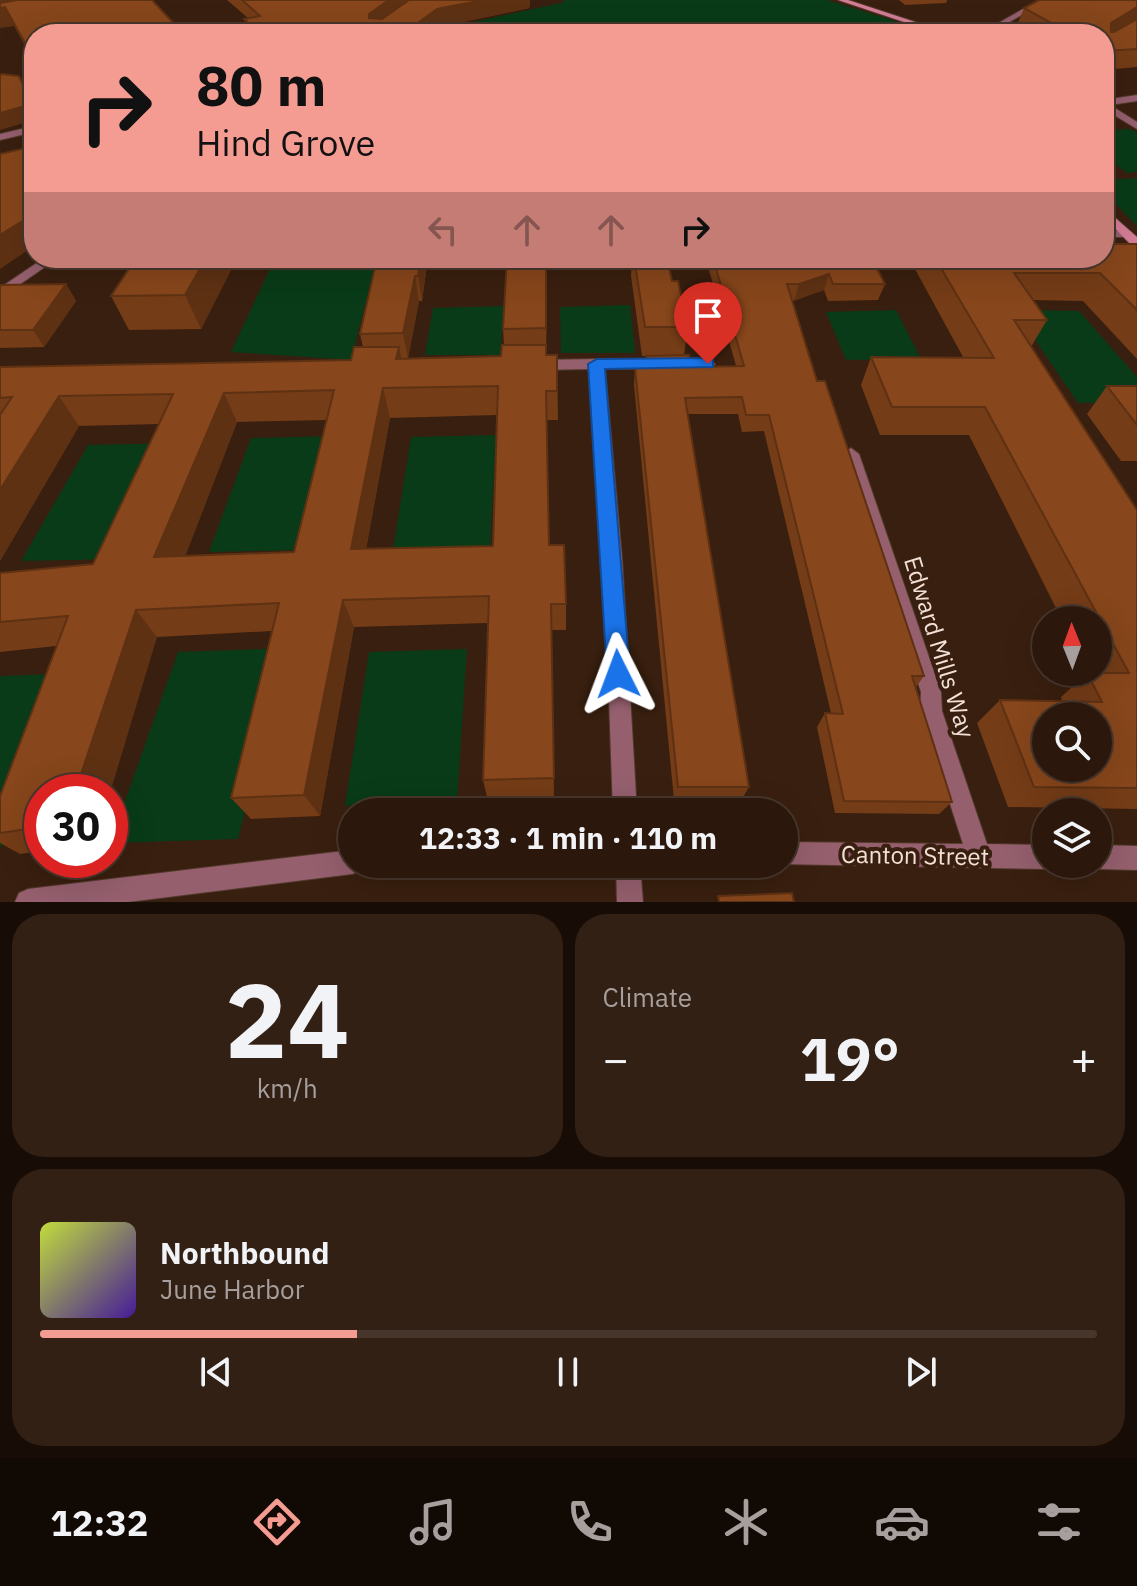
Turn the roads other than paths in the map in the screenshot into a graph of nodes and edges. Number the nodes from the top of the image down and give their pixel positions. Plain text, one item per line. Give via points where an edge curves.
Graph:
1 (841, 0) edge
2 (1044, 0) edge
3 (917, 24) edge
4 (1001, 24) edge
5 (1137, 98) edge
6 (1114, 101) edge
7 (1114, 110) edge
8 (1137, 126) edge
9 (24, 131) edge
10 (0, 137) edge
11 (1114, 221) edge
12 (1114, 234) edge
13 (1127, 234) junction
14 (1137, 244) edge
15 (38, 268) edge
16 (0, 294) edge
17 (597, 364) junction
18 (708, 364) edge
19 (520, 365) edge
20 (851, 454) edge
21 (624, 798) edge
22 (798, 854) edge
23 (979, 856) junction
24 (1032, 857) edge
25 (1112, 857) edge
26 (1137, 858) edge
27 (338, 864) edge
28 (629, 878) edge
29 (28, 902) edge
30 (630, 902) edge

1 - 3 street
2 - 4 street
5 - 6 street
7 - 8 street
9 - 10 street
11 - 13 street
12 - 13 street
13 - 14 street
15 - 16 street
17 - 18 street
17 - 19 street
17 - 21 street
20 - 23 street, Edward Mills Way via 931,692 931,711
22 - 23 street, Canton Street
23 - 24 street, Canton Street
25 - 26 street
27 - 29 street
28 - 30 street

